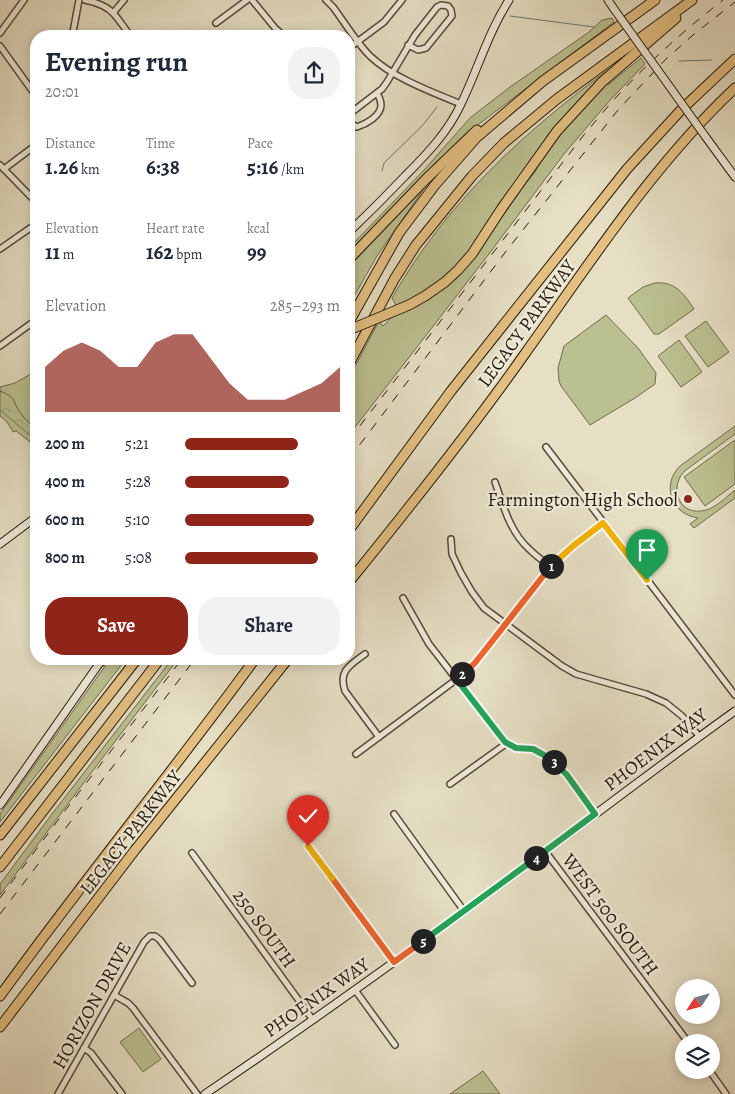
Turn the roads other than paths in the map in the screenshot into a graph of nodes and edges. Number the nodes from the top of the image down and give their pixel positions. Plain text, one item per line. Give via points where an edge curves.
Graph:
1 (24, 0) edge
2 (79, 0) edge
3 (85, 0) edge
4 (124, 0) edge
5 (247, 0) edge
6 (252, 0) edge
7 (326, 0) edge
8 (402, 0) edge
9 (510, 0) edge
10 (608, 0) edge
11 (655, 0) edge
12 (692, 0) edge
13 (696, 0) edge
14 (113, 13) junction
15 (216, 23) dead end
16 (72, 30) edge
17 (125, 30) edge
18 (277, 30) edge
19 (349, 30) edge
20 (0, 33) edge
21 (355, 38) edge
22 (358, 42) junction
23 (355, 44) edge
24 (408, 45) junction
25 (0, 46) edge
26 (735, 59) edge
27 (393, 73) junction
28 (543, 81) junction
29 (30, 88) edge
30 (735, 88) edge
31 (377, 93) junction
32 (461, 104) junction
33 (355, 110) edge
34 (355, 126) edge
35 (30, 149) edge
36 (2, 167) edge
37 (735, 177) edge
38 (30, 196) edge
39 (355, 227) edge
40 (30, 228) edge
41 (0, 249) edge
42 (355, 254) edge
43 (355, 311) edge
44 (30, 324) edge
45 (355, 328) edge
46 (0, 346) edge
47 (355, 353) edge
48 (546, 448) dead end
49 (495, 482) dead end
50 (30, 522) edge
51 (355, 522) edge
52 (603, 523) junction
53 (451, 539) dead end
54 (0, 544) edge
55 (551, 567) junction
56 (355, 575) edge
57 (403, 598) dead end
58 (506, 624) junction
59 (365, 654) dead end
60 (355, 662) edge
61 (98, 665) edge
62 (132, 665) edge
63 (155, 665) edge
64 (251, 665) edge
65 (283, 665) edge
66 (351, 665) edge
67 (457, 680) junction
68 (735, 695) edge
69 (735, 710) edge
70 (699, 736) junction
71 (378, 737) junction
72 (507, 743) junction
73 (356, 754) dead end
74 (450, 784) dead end
75 (0, 805) edge
76 (394, 814) dead end
77 (595, 814) junction
78 (0, 835) edge
79 (308, 846) dead end
80 (545, 851) junction
81 (192, 853) dead end
82 (0, 867) edge
83 (464, 911) junction
84 (41, 939) junction
85 (394, 962) junction
86 (192, 983) dead end
87 (0, 986) edge
88 (355, 990) junction
89 (114, 995) junction
90 (0, 996) edge
91 (313, 1020) junction
92 (0, 1027) edge
93 (682, 1034) edge
94 (395, 1045) dead end
95 (84, 1048) junction
96 (715, 1079) edge
97 (58, 1094) edge
98 (122, 1094) edge
99 (196, 1094) edge
100 (204, 1094) edge
101 (726, 1094) edge

1 - 20 street
2 - 16 street
3 - 14 street
4 - 14 street
5 - 15 street
6 - 18 street
7 - 19 street
8 - 22 street via 384,22
9 - 32 street via 497,20
10 - 37 street, bridge
11 - 28 highway
12 - 47 highway via 557,98 472,176 416,245
13 - 45 highway, bridge via 602,82 557,131 467,260 445,282 409,305
14 - 17 street
21 - 22 street
22 - 23 street
22 - 27 street via 370,56
24 - 24 street via 437,7 448,6 452,16 426,48 418,50
24 - 27 street
25 - 29 street
26 - 51 highway, LEGACY PARKWAY via 681,110 622,176 452,391
27 - 31 street
27 - 32 street
28 - 42 highway via 478,129
28 - 43 highway via 477,138 435,185 399,233
30 - 56 highway, LEGACY PARKWAY via 690,134 633,202 442,466
31 - 33 street
31 - 34 street via 380,110 363,125
32 - 39 street via 430,150
35 - 36 street
36 - 38 street
40 - 41 street
44 - 46 street
48 - 52 street
49 - 55 street via 517,535
50 - 54 street
52 - 55 street
52 - 68 street
53 - 58 street via 452,554 472,592 484,608
55 - 58 street
57 - 67 street via 429,644
58 - 67 street
58 - 70 street via 576,674 666,703
59 - 60 street
61 - 75 street
62 - 78 highway
63 - 82 highway
64 - 84 highway, LEGACY PARKWAY
65 - 92 highway, LEGACY PARKWAY
66 - 71 street via 346,669 342,683
67 - 71 street
67 - 72 street
69 - 70 street, PHOENIX WAY
70 - 77 street, PHOENIX WAY
71 - 73 street
72 - 74 street
72 - 77 street via 516,748 533,749 554,761
76 - 83 street
77 - 80 street, PHOENIX WAY
79 - 85 street
80 - 83 street, PHOENIX WAY
80 - 93 street, WEST 500 SOUTH
81 - 91 street, 250 SOUTH
83 - 85 street, PHOENIX WAY
84 - 87 highway
84 - 90 highway
85 - 88 street, PHOENIX WAY
86 - 89 street, HORIZON DRIVE via 160,940 150,936
88 - 91 street, PHOENIX WAY
88 - 94 street
89 - 95 street, HORIZON DRIVE
89 - 99 street via 133,1008
91 - 100 street, PHOENIX WAY
95 - 97 street, HORIZON DRIVE
95 - 98 street
96 - 101 street

